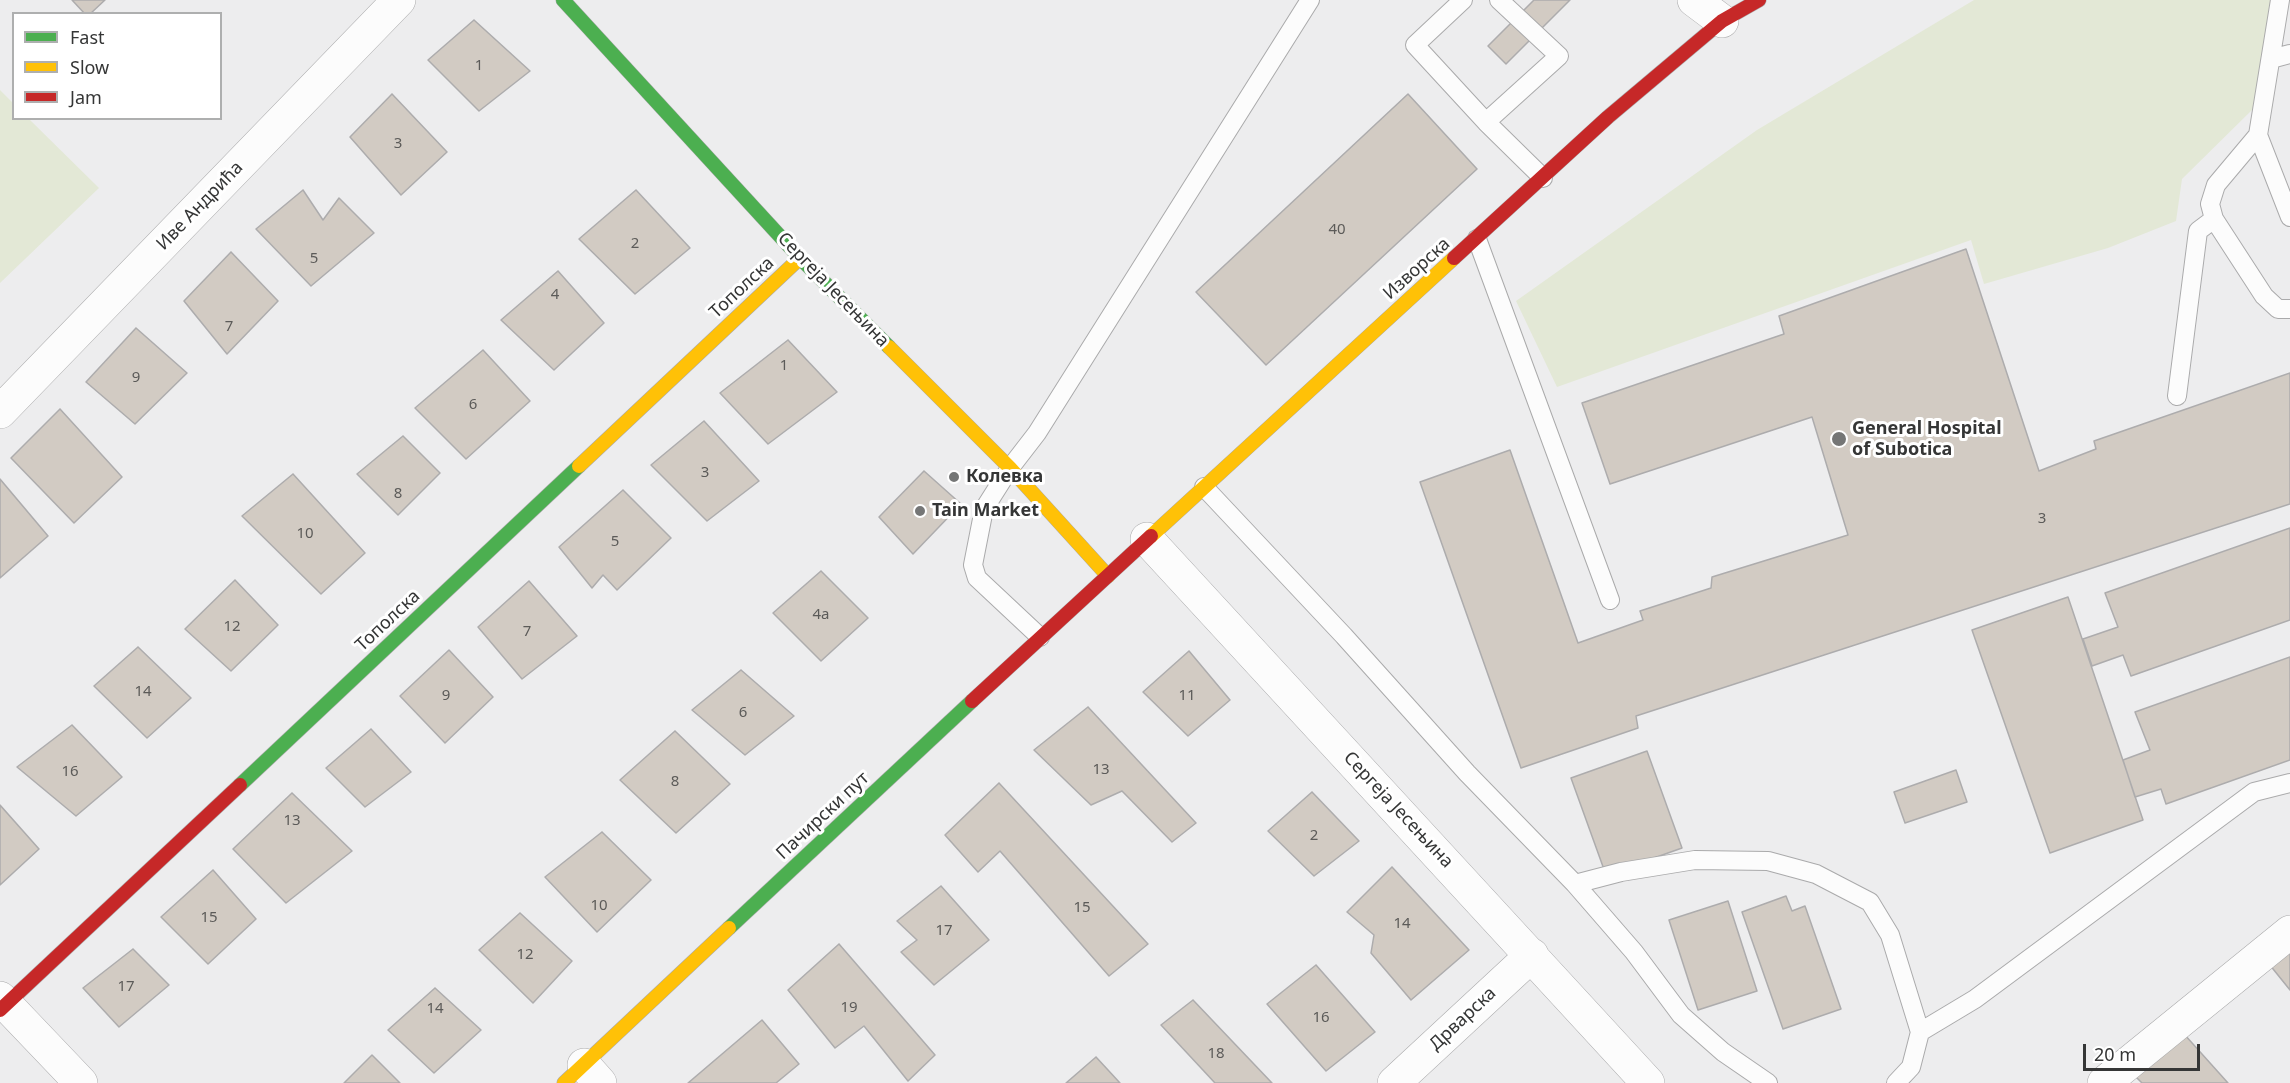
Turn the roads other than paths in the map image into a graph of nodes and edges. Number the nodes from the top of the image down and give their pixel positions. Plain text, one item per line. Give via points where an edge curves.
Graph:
1 (399, 0) edge
2 (563, 0) edge
3 (1310, 0) edge
4 (1463, 0) edge
5 (1499, 0) edge
6 (1694, 0) edge
7 (1759, 0) edge
8 (2280, 0) edge
9 (1722, 21) junction
10 (2290, 54) edge
11 (2271, 59) junction
12 (1486, 122) junction
13 (2258, 135) junction
14 (1543, 178) junction
15 (2290, 217) edge
16 (2214, 219) junction
17 (1477, 239) junction
18 (800, 258) junction
19 (2290, 309) edge
20 (2177, 396) dead end
21 (0, 412) edge
22 (1010, 468) junction
23 (1204, 487) junction
24 (1147, 539) junction
25 (1108, 576) junction
26 (1610, 600) dead end
27 (1040, 637) junction
28 (2290, 783) edge
29 (1575, 884) junction
30 (2290, 932) edge
31 (1532, 955) junction
32 (2, 1004) edge
33 (1920, 1032) junction
34 (582, 1077) edge
35 (81, 1083) edge
36 (1394, 1083) edge
37 (1648, 1083) edge
38 (1768, 1083) edge
39 (1896, 1083) edge
40 (2104, 1083) edge

1 - 21 street, Иве Андрића
2 - 18 street, Сергеја Јесењина
3 - 22 lane via 1037,433
4 - 12 lane via 1415,45
5 - 12 lane via 1559,56
6 - 9 street
7 - 9 street, Изворска
8 - 11 lane
9 - 14 street, Изворска
10 - 11 lane
11 - 13 lane
12 - 14 lane
13 - 15 lane
13 - 16 lane via 2216,185 2211,204
14 - 17 street, Изворска
16 - 19 lane via 2264,296 2278,309
16 - 20 lane via 2198,231
17 - 23 street, Изворска
17 - 26 lane
18 - 22 street, Сергеја Јесењина
18 - 32 street, Тополска
22 - 25 street, Сергеја Јесењина
22 - 27 lane via 984,509 974,565 977,578
23 - 24 street, Изворска
23 - 29 lane via 1467,773
24 - 25 street, Изворска
24 - 31 street, Сергеја Јесењина
25 - 27 street, Пачирски пут
27 - 34 street, Пачирски пут
28 - 33 lane via 2254,792 1975,999
29 - 33 lane via 1695,860 1768,861 1816,874 1870,903 1890,934
29 - 38 lane via 1634,952 1681,1015 1723,1052
30 - 40 street
31 - 36 street, Дрварска
31 - 37 street, Сергеја Јесењина
32 - 35 street
33 - 39 lane via 1911,1067

